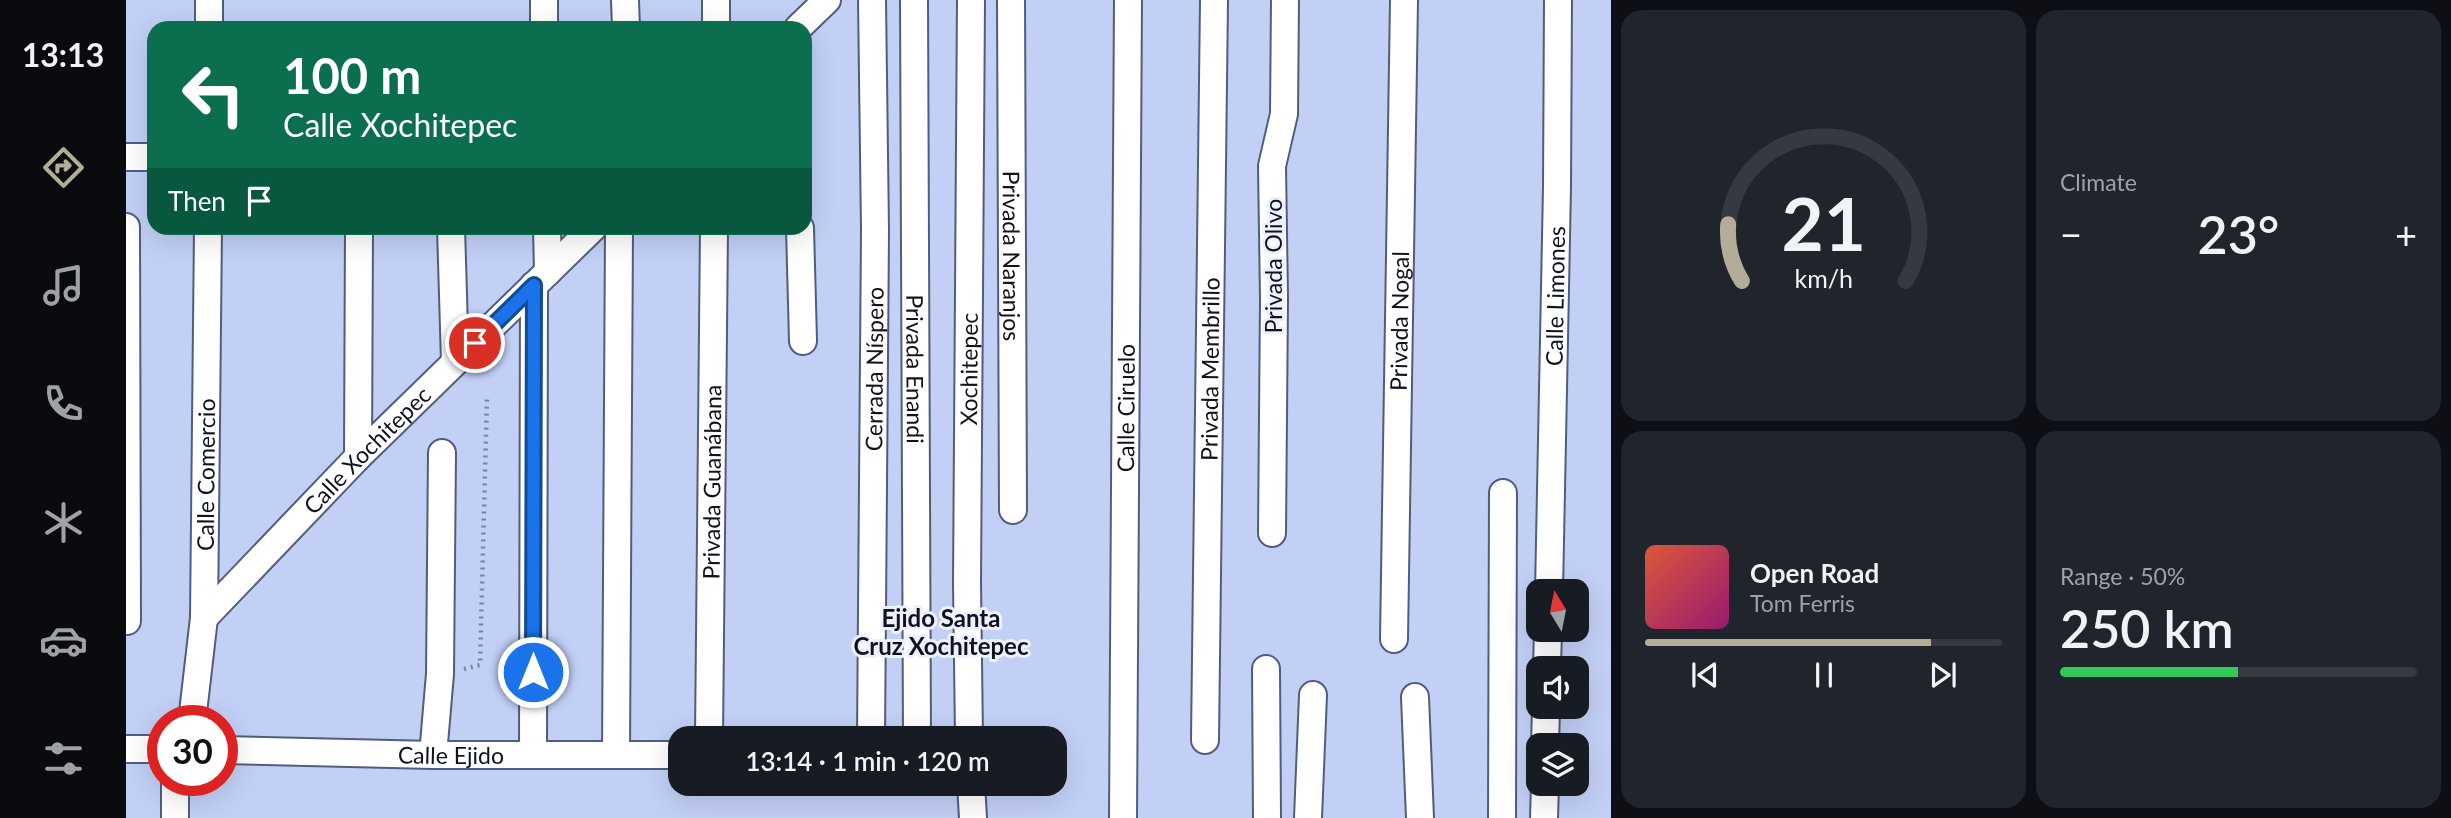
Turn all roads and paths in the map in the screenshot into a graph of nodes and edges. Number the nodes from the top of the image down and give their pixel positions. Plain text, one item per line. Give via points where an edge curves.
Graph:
1 (209, 0) edge
2 (544, 0) edge
3 (625, 0) edge
4 (716, 0) edge
5 (795, 0) edge
6 (827, 0) edge
7 (872, 0) edge
8 (914, 0) edge
9 (971, 0) edge
10 (1011, 0) edge
11 (1128, 0) edge
12 (1214, 0) edge
13 (1284, 0) edge
14 (1404, 0) edge
15 (1558, 0) edge
16 (209, 21) edge
17 (544, 21) edge
18 (626, 21) edge
19 (716, 21) edge
20 (796, 21) edge
21 (804, 21) edge
22 (126, 157) edge
23 (147, 157) edge
24 (126, 227) edge
25 (208, 235) edge
26 (359, 235) edge
27 (451, 235) edge
28 (546, 235) edge
29 (586, 235) edge
30 (619, 235) edge
31 (714, 235) edge
32 (800, 235) edge
33 (541, 278) junction
34 (803, 341) dead end
35 (455, 362) junction
36 (487, 396) dead end
37 (442, 453) dead end
38 (358, 457) junction
39 (1503, 493) dead end
40 (1013, 510) dead end
41 (1272, 533) dead end
42 (1549, 579) edge
43 (204, 618) junction
44 (127, 621) edge
45 (1394, 639) dead end
46 (1266, 669) dead end
47 (439, 674) junction
48 (1313, 695) dead end
49 (1415, 697) dead end
50 (194, 705) edge
51 (709, 726) edge
52 (871, 726) edge
53 (917, 726) edge
54 (969, 726) edge
55 (1205, 740) dead end
56 (126, 749) edge
57 (147, 749) edge
58 (238, 750) edge
59 (433, 755) junction
60 (533, 755) junction
61 (616, 755) junction
62 (668, 755) edge
63 (174, 796) edge
64 (972, 796) edge
65 (1545, 796) edge
66 (175, 818) edge
67 (973, 818) edge
68 (1123, 818) edge
69 (1267, 818) edge
70 (1308, 818) edge
71 (1419, 818) edge
72 (1502, 818) edge
73 (1544, 818) edge

1 - 16 street
2 - 17 street
3 - 18 street
4 - 19 street
5 - 20 street
6 - 21 street
7 - 52 street, Cerrada Níspero
8 - 53 street, Privada Enandi
9 - 54 street, Xochitepec
10 - 40 street, Privada Naranjos
11 - 68 street, Calle Ciruelo
12 - 55 street, Privada Membrillo
13 - 41 street, Privada Olivo via 1284,114 1272,166
14 - 45 street, Privada Nogal
15 - 42 street, Calle Limones
22 - 23 street
24 - 44 street
25 - 43 street, Calle Comercio
26 - 38 street
27 - 35 street
28 - 33 street
29 - 33 street, Calle Xochitepec
30 - 61 street
31 - 51 street, Privada Guanábana
32 - 34 street
33 - 35 street, Calle Xochitepec
33 - 60 street
35 - 38 street, Calle Xochitepec
36 - 47 path via 480,665
37 - 47 street
38 - 43 street, Calle Xochitepec
39 - 72 street
43 - 50 street, Calle Comercio
46 - 69 street
47 - 59 street
48 - 70 street
49 - 71 street
56 - 57 street
58 - 59 street, Calle Ejido
59 - 60 street, Calle Ejido
60 - 61 street, Calle Ejido
61 - 62 street, Calle Ejido
63 - 66 street
64 - 67 street
65 - 73 street

